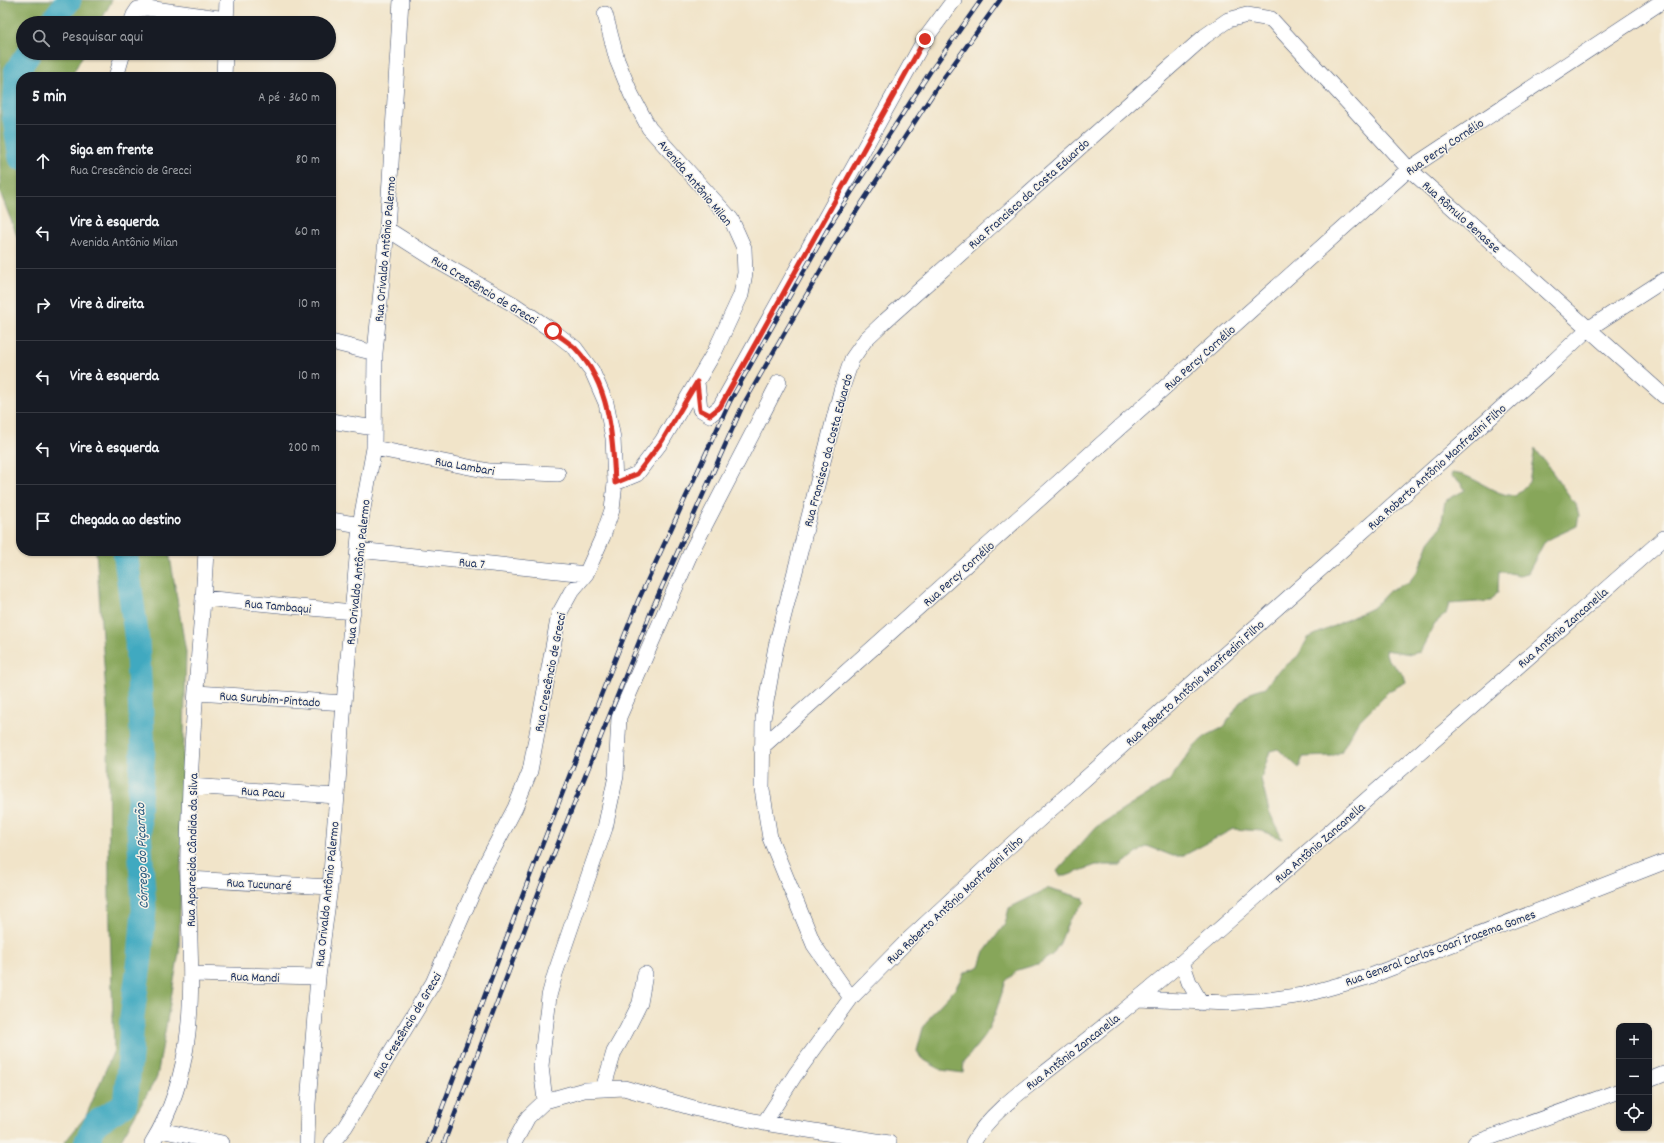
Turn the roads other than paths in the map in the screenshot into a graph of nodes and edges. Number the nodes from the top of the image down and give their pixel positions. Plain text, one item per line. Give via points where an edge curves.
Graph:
1 (227, 0) edge
2 (400, 0) edge
3 (954, 0) edge
4 (1664, 0) edge
5 (605, 14) dead end
6 (134, 16) edge
7 (196, 16) edge
8 (226, 16) edge
9 (1228, 20) joint
10 (121, 60) edge
11 (225, 60) edge
12 (117, 72) edge
13 (224, 72) edge
14 (1409, 169) junction
15 (387, 228) junction
16 (1664, 280) edge
17 (1588, 329) junction
18 (336, 343) edge
19 (375, 353) junction
20 (697, 382) junction
21 (780, 382) dead end
22 (1664, 396) edge
23 (336, 422) edge
24 (374, 428) junction
25 (374, 448) junction
26 (558, 474) dead end
27 (615, 483) junction
28 (336, 521) edge
29 (360, 525) junction
30 (1664, 538) edge
31 (358, 550) junction
32 (206, 556) edge
33 (586, 574) junction
34 (203, 598) junction
35 (353, 612) junction
36 (197, 693) junction
37 (344, 703) junction
38 (761, 748) junction
39 (190, 786) junction
40 (336, 796) junction
41 (1664, 862) edge
42 (188, 879) junction
43 (330, 886) junction
44 (1182, 962) junction
45 (192, 974) junction
46 (645, 974) dead end
47 (318, 977) junction
48 (851, 998) junction
49 (1138, 999) junction
50 (1201, 1003) junction
51 (1664, 1074) edge
52 (1652, 1079) edge
53 (603, 1089) junction
54 (1616, 1092) edge
55 (545, 1101) junction
56 (764, 1123) junction
57 (160, 1130) junction
58 (152, 1143) edge
59 (222, 1143) edge
60 (307, 1143) edge
61 (332, 1143) edge
62 (514, 1143) edge
63 (889, 1143) edge
64 (973, 1143) edge
65 (1475, 1143) edge

1 - 8 street
2 - 15 street, Rua Orivaldo Antônio Palermo
3 - 20 street via 925,39 720,407 710,415 700,410
4 - 14 street, Rua Percy Cornélio
5 - 20 street, Avenida Antônio Milan via 617,60 631,94 650,128 731,219 744,248 745,274 741,296
6 - 7 street via 138,10 147,8
9 - 14 street, Rua Rômulo Benasse via 1247,16 1271,19
9 - 38 street, Rua Francisco da Costa Eduardo via 1204,36 885,321 866,339 852,360 841,391 776,646 763,719
10 - 12 street
11 - 13 street
14 - 17 street, Rua Rômulo Benasse
14 - 38 street, Rua Percy Cornélio
15 - 19 street, Rua Orivaldo Antônio Palermo
15 - 27 street, Rua Crescêncio de Grecci via 439,262 513,304 575,348 592,371 606,403 613,438
16 - 17 street, Rua Roberto Antônio Manfredini Filho
17 - 22 street, Rua Rômulo Benasse
17 - 48 street, Rua Roberto Antônio Manfredini Filho via 1000,855 909,939
18 - 19 street
19 - 24 street, Rua Orivaldo Antônio Palermo
20 - 27 street, Avenida Antônio Milan via 662,441 637,474
21 - 55 street via 691,552 619,717 616,776 606,828 549,996 541,1066
23 - 24 street
24 - 25 street, Rua Orivaldo Antônio Palermo
25 - 26 street, Rua Lambari via 489,471
25 - 29 street, Rua Orivaldo Antônio Palermo
27 - 33 street, Rua Crescêncio de Grecci via 612,510
28 - 29 street
29 - 31 street, Rua Orivaldo Antônio Palermo
30 - 44 street, Rua Antônio Zancanella
31 - 33 street, Rua 7
31 - 35 street, Rua Orivaldo Antônio Palermo
32 - 34 street, Rua Aparecida Cândida da Silva
33 - 61 street, Rua Crescêncio de Grecci via 571,592 559,614 530,771 515,808 484,867 433,983 345,1127
34 - 35 street, Rua Tambaqui
34 - 36 street, Rua Aparecida Cândida da Silva
35 - 37 street, Rua Orivaldo Antônio Palermo
36 - 37 street, Rua Surubim-Pintado
36 - 39 street, Rua Aparecida Cândida da Silva
37 - 40 street, Rua Orivaldo Antônio Palermo
38 - 48 street, Rua Francisco da Costa Eduardo via 762,789 770,838 814,945
39 - 40 street, Rua Pacu
39 - 42 street, Rua Aparecida Cândida da Silva
40 - 43 street, Rua Orivaldo Antônio Palermo
41 - 50 street, Rua General Carlos Coari Iracema Gomes via 1368,977 1303,995 1228,1004
42 - 43 street, Rua Tucunaré
42 - 45 street, Rua Aparecida Cândida da Silva
43 - 47 street, Rua Orivaldo Antônio Palermo
44 - 49 street, Rua Antônio Zancanella
44 - 50 street via 1189,982
45 - 47 street, Rua Mandi
45 - 57 street, Rua Aparecida Cândida da Silva via 186,1051 178,1082
46 - 53 street via 640,1003 614,1052
47 - 60 street, Rua Orivaldo Antônio Palermo
48 - 56 street, Rua Roberto Antônio Manfredini Filho
49 - 50 street, Rua General Carlos Coari Iracema Gomes
49 - 64 street, Rua Antônio Zancanella via 1007,1103 978,1134
51 - 52 street
53 - 55 street via 584,1090
53 - 56 street via 624,1088 697,1109
54 - 65 street
55 - 62 street via 528,1117
56 - 63 street
57 - 58 street, Rua Aparecida Cândida da Silva
57 - 59 street

